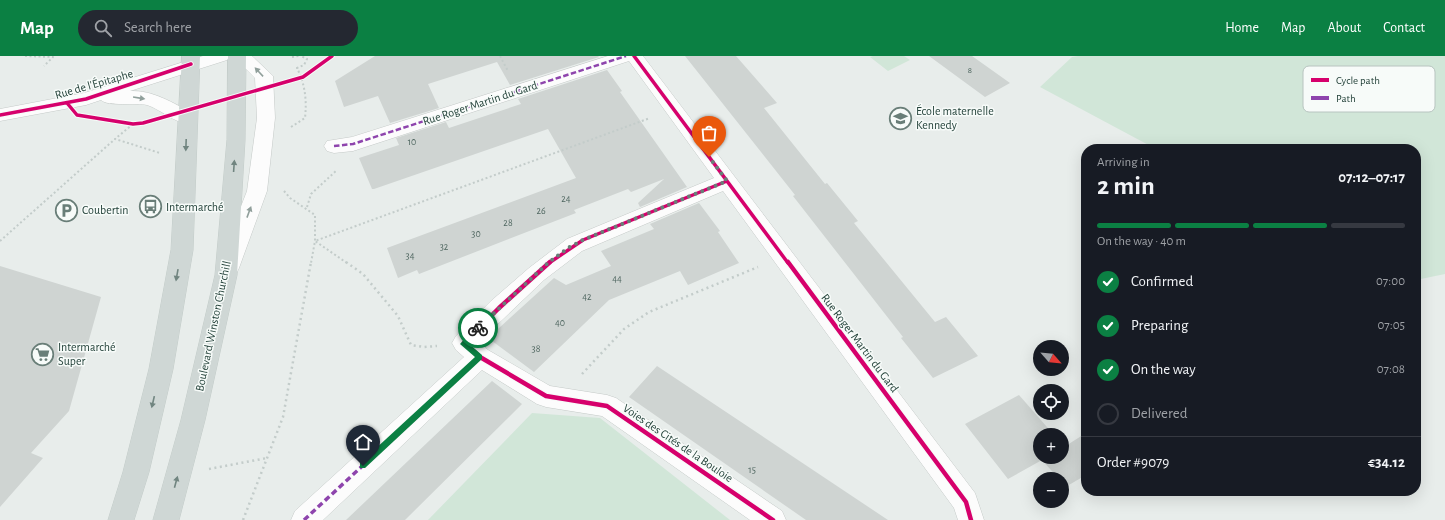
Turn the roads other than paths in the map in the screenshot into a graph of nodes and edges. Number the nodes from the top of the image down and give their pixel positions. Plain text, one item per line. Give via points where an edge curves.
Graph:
1 (221, 56) edge
2 (237, 56) edge
3 (242, 56) edge
4 (626, 56) edge
5 (634, 56) edge
6 (191, 60) edge
7 (86, 98) junction
8 (0, 115) edge
9 (187, 118) junction
10 (334, 146) dead end
11 (727, 181) junction
12 (226, 275) junction
13 (472, 350) junction
14 (121, 520) edge
15 (166, 520) edge
16 (304, 520) edge
17 (773, 520) edge
18 (971, 520) edge

1 - 6 street, Rue de l'Épitaphe
12 -> 2 main road, Boulevard Winston Churchill via 236,140
12 -> 3 street via 257,191 266,118 264,76
4 - 10 street, Rue Roger Martin du Gard via 353,144
5 - 11 street, Rue Roger Martin du Gard
6 - 7 street, Rue de l'Épitaphe
6 - 9 main road
7 - 8 street, Rue de l'Épitaphe
7 -> 9 street, Rue de l'Épitaphe via 137,97 155,101
9 -> 14 main road via 182,250 160,369 136,472
11 - 13 street via 568,248 487,318
11 - 18 street, Rue Roger Martin du Gard via 966,502
15 -> 12 main road, Boulevard Winston Churchill
13 - 16 street
13 - 17 street, Voies des Cités de la Bouloie via 546,396 607,406

